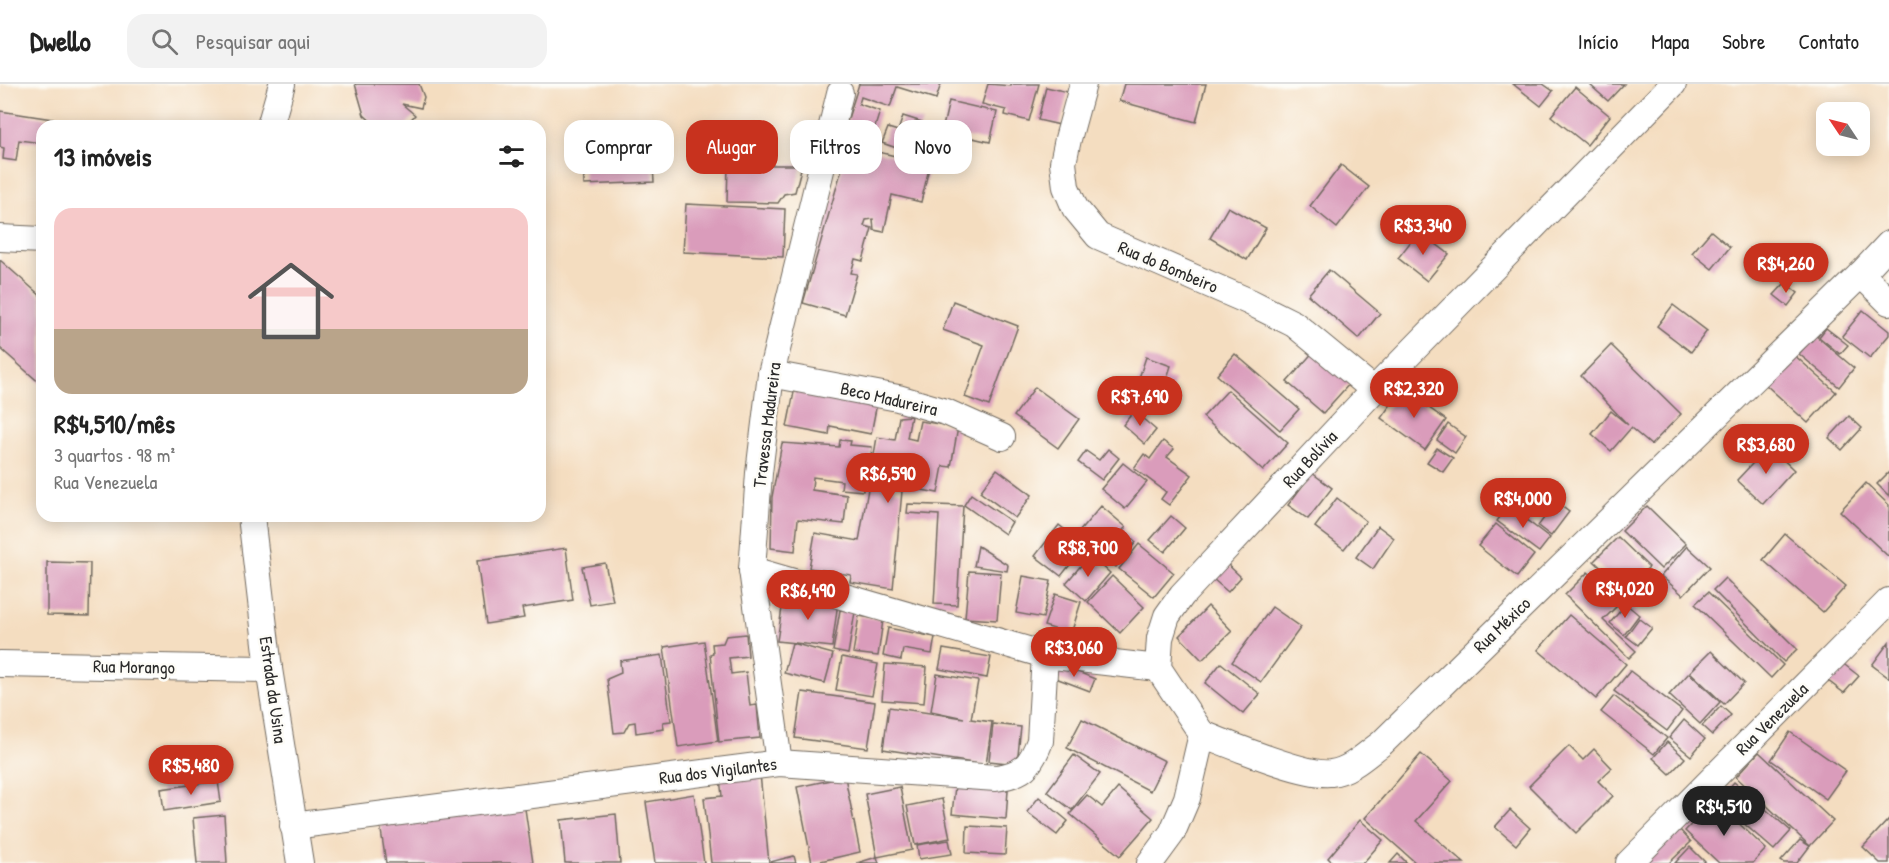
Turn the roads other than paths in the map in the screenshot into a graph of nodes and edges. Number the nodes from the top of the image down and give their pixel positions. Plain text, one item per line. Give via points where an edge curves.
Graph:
1 (282, 84) edge
2 (1083, 84) edge
3 (1673, 84) edge
4 (840, 93) dead end
5 (272, 120) edge
6 (0, 238) edge
7 (36, 240) edge
8 (1889, 244) edge
9 (1861, 274) junction
10 (1889, 302) edge
11 (771, 374) junction
12 (1374, 390) junction
13 (1002, 437) dead end
14 (252, 522) edge
15 (752, 570) junction
16 (1889, 601) edge
17 (1045, 655) junction
18 (0, 664) edge
19 (1158, 668) junction
20 (269, 669) junction
21 (1202, 734) junction
22 (779, 763) junction
23 (293, 826) junction
24 (300, 863) edge
25 (1150, 863) edge
26 (1629, 863) edge

1 - 5 street
2 - 12 street, Rua do Bombeiro via 1068,138 1066,187 1075,208 1098,236 1294,324
3 - 12 street, Rua Bolívia
4 - 11 street, Travessa Madureira
6 - 7 street
8 - 9 street, Rua México
9 - 10 street
9 - 21 street, Rua México via 1382,742 1352,765 1330,773 1302,769
11 - 13 street, Beco Madureira via 898,398 946,412
11 - 15 street, Travessa Madureira
12 - 19 street, Rua Bolívia via 1182,595 1167,616 1160,638
14 - 20 street, Estrada da Usina
15 - 17 street
15 - 22 street, Travessa Madureira
16 - 26 street, Rua Venezuela
17 - 19 street
17 - 22 street, Rua dos Vigilantes via 1040,741 1027,768 1013,776
18 - 20 street, Rua Morango
19 - 21 street
20 - 23 street, Estrada da Usina
21 - 25 street via 1187,798 1172,833
22 - 23 street, Rua dos Vigilantes
23 - 24 street, Estrada da Usina

